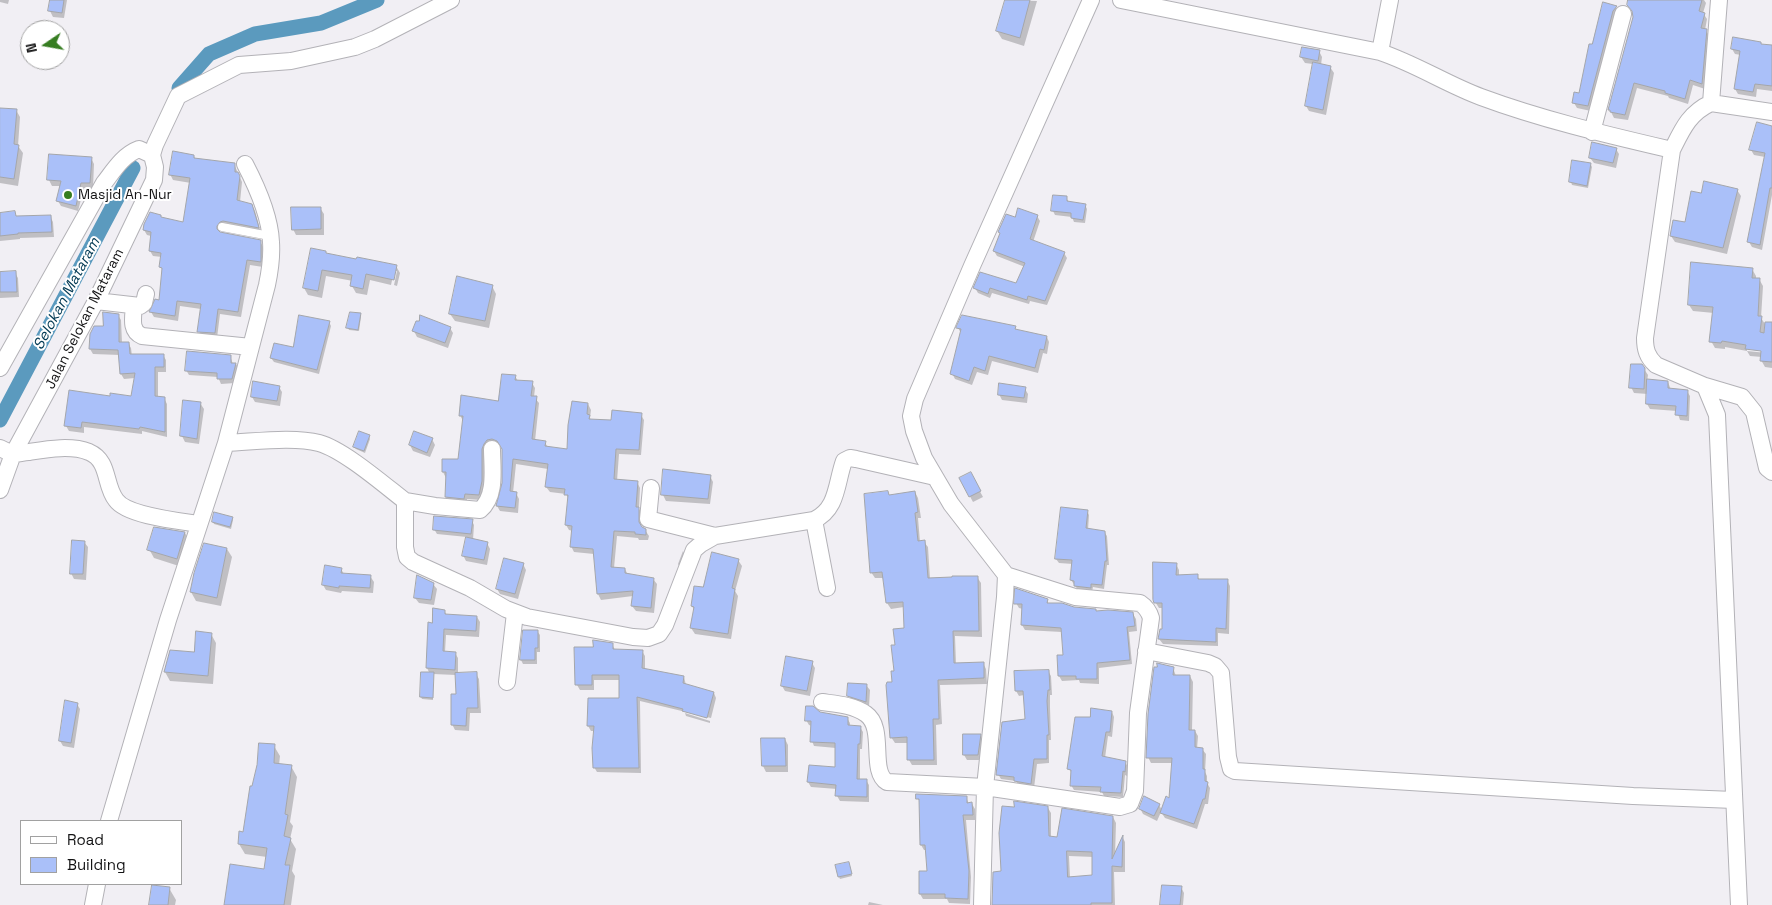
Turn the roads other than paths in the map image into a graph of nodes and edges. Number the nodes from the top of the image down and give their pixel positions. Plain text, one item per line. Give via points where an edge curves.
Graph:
1 (451, 0) edge
2 (1091, 0) edge
3 (1121, 0) edge
4 (1390, 0) edge
5 (1719, 0) edge
6 (1623, 14) dead end
7 (1380, 52) junction
8 (1711, 103) junction
9 (1772, 112) edge
10 (1592, 132) junction
11 (153, 150) junction
12 (1672, 150) junction
13 (244, 164) dead end
14 (222, 227) dead end
15 (270, 236) junction
16 (146, 294) dead end
17 (96, 301) junction
18 (134, 306) junction
19 (251, 347) junction
20 (0, 368) edge
21 (1705, 386) junction
22 (226, 443) junction
23 (492, 449) dead end
24 (5, 450) edge
25 (1772, 472) edge
26 (935, 477) junction
27 (651, 488) dead end
28 (0, 490) edge
29 (405, 501) junction
30 (814, 520) junction
31 (199, 524) junction
32 (715, 536) junction
33 (1006, 575) junction
34 (827, 588) dead end
35 (515, 613) junction
36 (1146, 651) junction
37 (507, 682) dead end
38 (822, 702) dead end
39 (985, 787) junction
40 (1734, 800) junction
41 (109, 820) edge
42 (96, 885) edge
43 (93, 905) edge
44 (982, 905) edge
45 (1739, 905) edge

1 - 11 street via 356,47 291,61 238,66 178,96
2 - 26 street via 915,399 914,430
3 - 7 street
4 - 7 street
5 - 8 street
6 - 10 street
7 - 10 street via 1413,64 1482,98
8 - 9 street
8 - 12 street via 1689,118
10 - 12 street
11 - 17 street, Jalan Selokan Mataram via 154,180
11 - 20 street via 131,152 104,183
12 - 21 street via 1645,348 1656,365
13 - 15 street via 255,183
14 - 15 lane
15 - 19 street via 271,261 267,285
16 - 18 street via 144,303
17 - 18 street
17 - 24 street, Jalan Selokan Mataram
18 - 19 street via 136,334
19 - 22 street
21 - 25 street via 1742,397 1754,412 1767,468
21 - 40 street via 1717,415
22 - 29 street via 301,440 320,443 350,460
22 - 31 street
23 - 29 street via 492,480 488,500 480,510
24 - 28 street, Jalan Selokan Mataram
24 - 31 street via 62,448 88,452 104,464 110,488 123,506 135,512
26 - 30 street via 850,458 844,461 828,510
26 - 33 street via 951,504
27 - 32 street via 648,519
29 - 35 street via 407,557
30 - 32 street
30 - 34 street
31 - 41 street
32 - 35 street via 694,550 659,634 648,638 633,637
33 - 36 street via 1075,597 1140,603 1151,618
33 - 39 street
35 - 37 street
36 - 39 street via 1138,713 1134,791 1130,804 1120,807
36 - 40 street via 1208,663 1221,673 1228,757 1231,769 1235,771
38 - 39 street via 853,708 868,715 875,729 880,772 887,782
39 - 44 street
40 - 45 street
42 - 43 street

